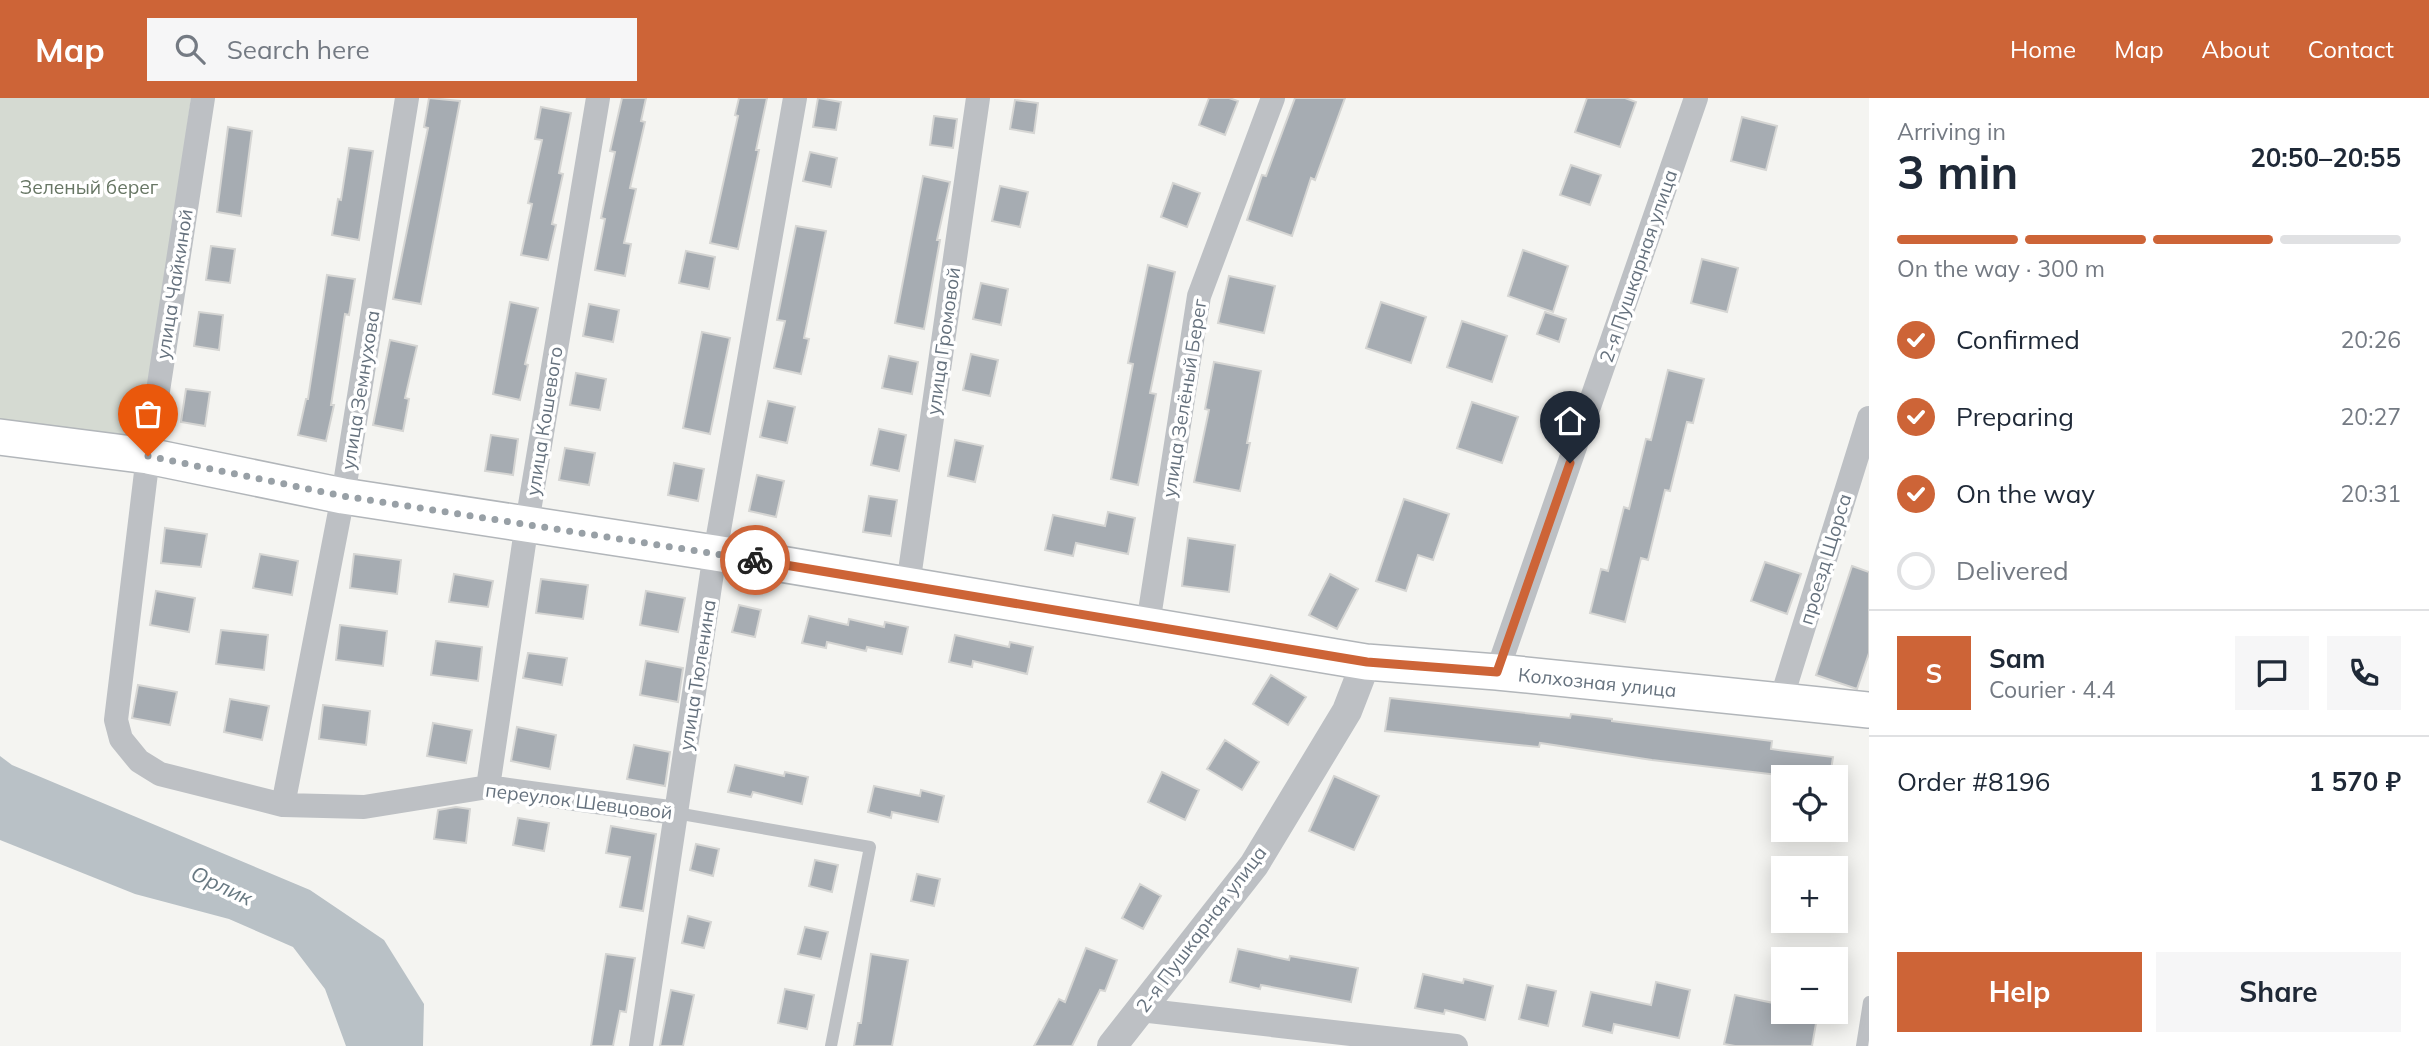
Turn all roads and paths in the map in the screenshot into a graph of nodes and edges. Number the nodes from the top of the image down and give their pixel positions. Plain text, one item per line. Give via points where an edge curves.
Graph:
1 (202, 98) edge
2 (407, 98) edge
3 (598, 98) edge
4 (795, 98) edge
5 (978, 98) edge
6 (1273, 98) edge
7 (1696, 98) edge
8 (1869, 418) edge
9 (0, 437) edge
10 (148, 456) junction
11 (343, 496) junction
12 (527, 523) junction
13 (715, 553) junction
14 (908, 585) junction
15 (1148, 624) junction
16 (1367, 662) junction
17 (1497, 672) junction
18 (1781, 700) junction
19 (1869, 710) edge
20 (116, 720) joint
21 (488, 787) junction
22 (283, 804) junction
23 (676, 813) junction
24 (1869, 1002) edge
25 (1140, 1010) junction
26 (641, 1046) edge
27 (831, 1046) edge
28 (1112, 1046) edge
29 (1456, 1046) edge
30 (1862, 1046) edge

1 - 10 street, улица Чайкиной
2 - 11 street, улица Земнухова
3 - 12 street, улица Кошевого
4 - 13 street, улица Тюленина
5 - 14 street, улица Громовой
6 - 15 street, улица Зелёный Берег via 1199,296
7 - 17 street, 2-я Пушкарная улица
8 - 18 street, проезд Щорса
9 - 10 main road, Колхозная улица
10 - 11 main road, Колхозная улица
10 - 20 street, улица Чайкиной
11 - 12 main road, Колхозная улица
11 - 22 street, улица Земнухова
12 - 13 main road, Колхозная улица
12 - 21 street, улица Кошевого
13 - 14 main road, Колхозная улица
13 - 23 street, улица Тюленина
14 - 15 main road, Колхозная улица
15 - 16 main road, Колхозная улица
16 - 17 main road, Колхозная улица
16 - 25 street, 2-я Пушкарная улица via 1347,711 1254,865
17 - 18 main road, Колхозная улица
18 - 19 main road, Колхозная улица
20 - 22 street, переулок Шевцовой via 121,739 139,761 160,774
21 - 22 street, переулок Шевцовой via 364,807
21 - 23 street, переулок Шевцовой
23 - 26 street, улица Тюленина
23 - 27 lane, переулок Шевцовой via 870,847
24 - 30 lane
25 - 28 street, 2-я Пушкарная улица
25 - 29 street

